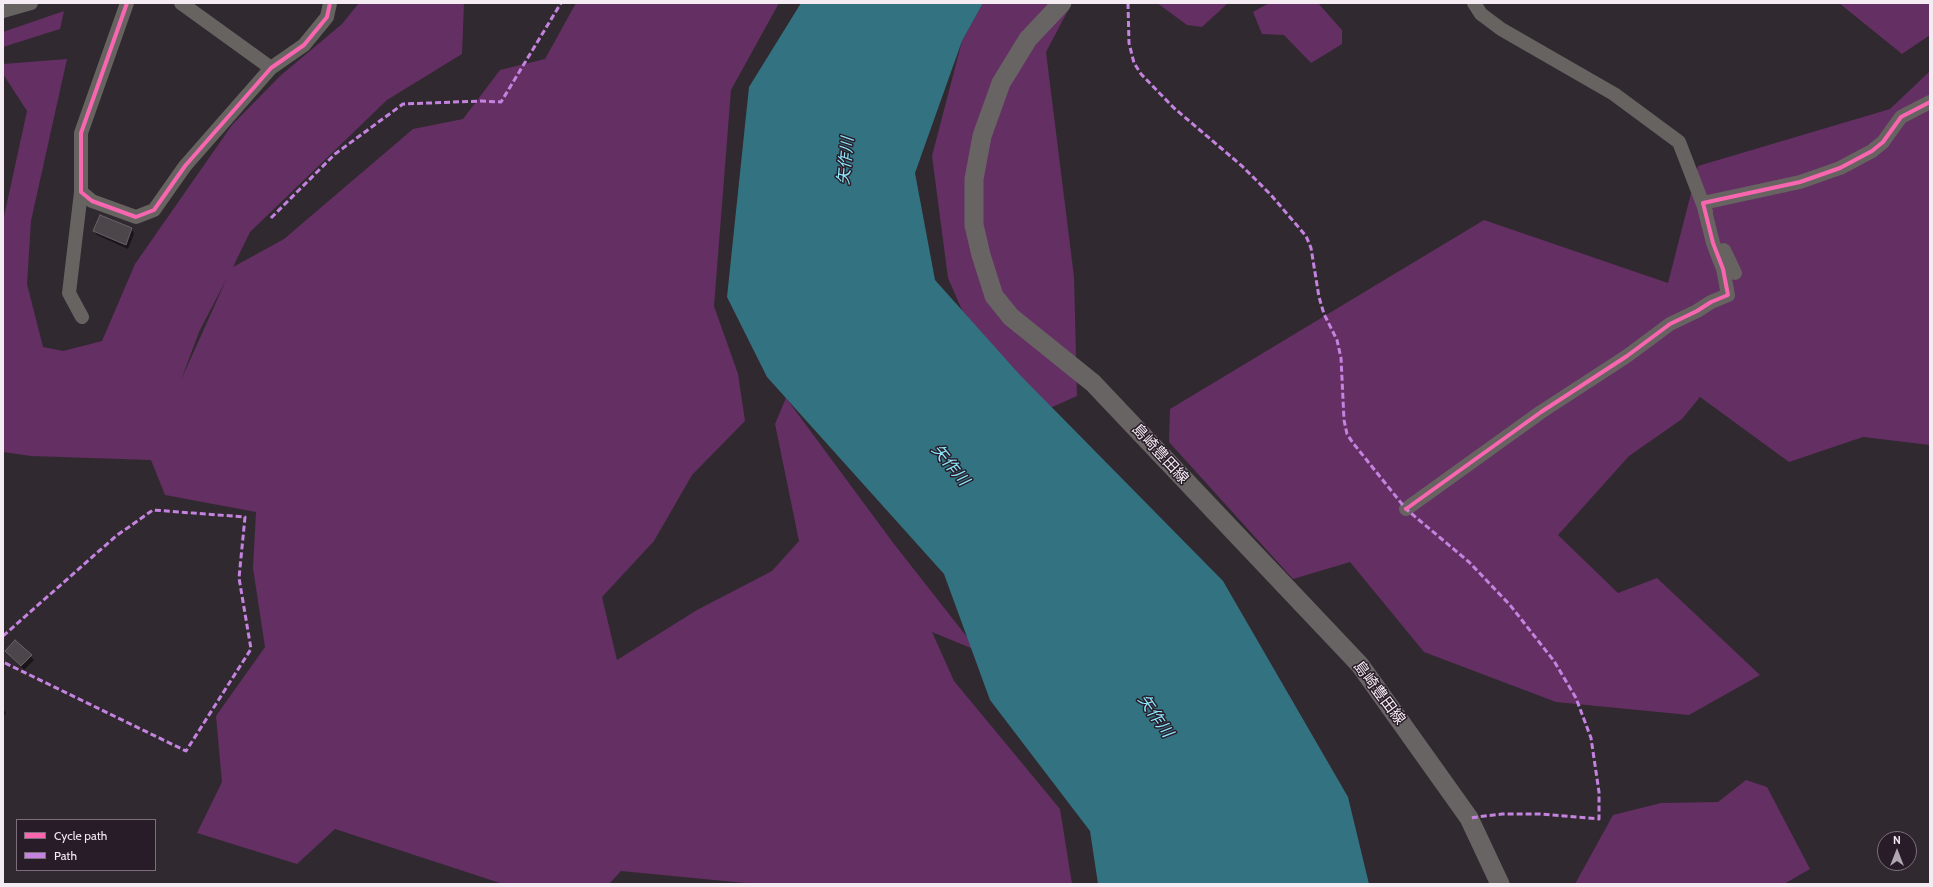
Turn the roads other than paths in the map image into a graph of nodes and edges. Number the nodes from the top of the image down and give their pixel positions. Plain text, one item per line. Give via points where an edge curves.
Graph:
1 (31, 3) edge
2 (127, 3) edge
3 (181, 3) edge
4 (330, 3) edge
5 (1062, 3) edge
6 (1474, 3) edge
7 (3, 11) edge
8 (271, 68) junction
9 (1930, 102) edge
10 (81, 192) junction
11 (1735, 273) dead end
12 (82, 316) dead end
13 (1406, 509) dead end
14 (1500, 884) edge

1 - 7 street
2 - 10 street via 81,133
3 - 8 street
4 - 8 street via 327,17 304,45
5 - 14 main road, 島崎豊田線 via 1020,51 1001,83 982,136 974,179 974,225 994,296 1011,317 1093,384 1360,665 1469,818
6 - 11 street via 1481,14 1501,29 1614,94 1679,142 1713,230
8 - 10 street via 185,166 154,210 136,217 92,201
9 - 13 street via 1901,117 1883,142 1840,168 1800,182 1703,203 1728,295 1670,324
10 - 12 street via 69,293

